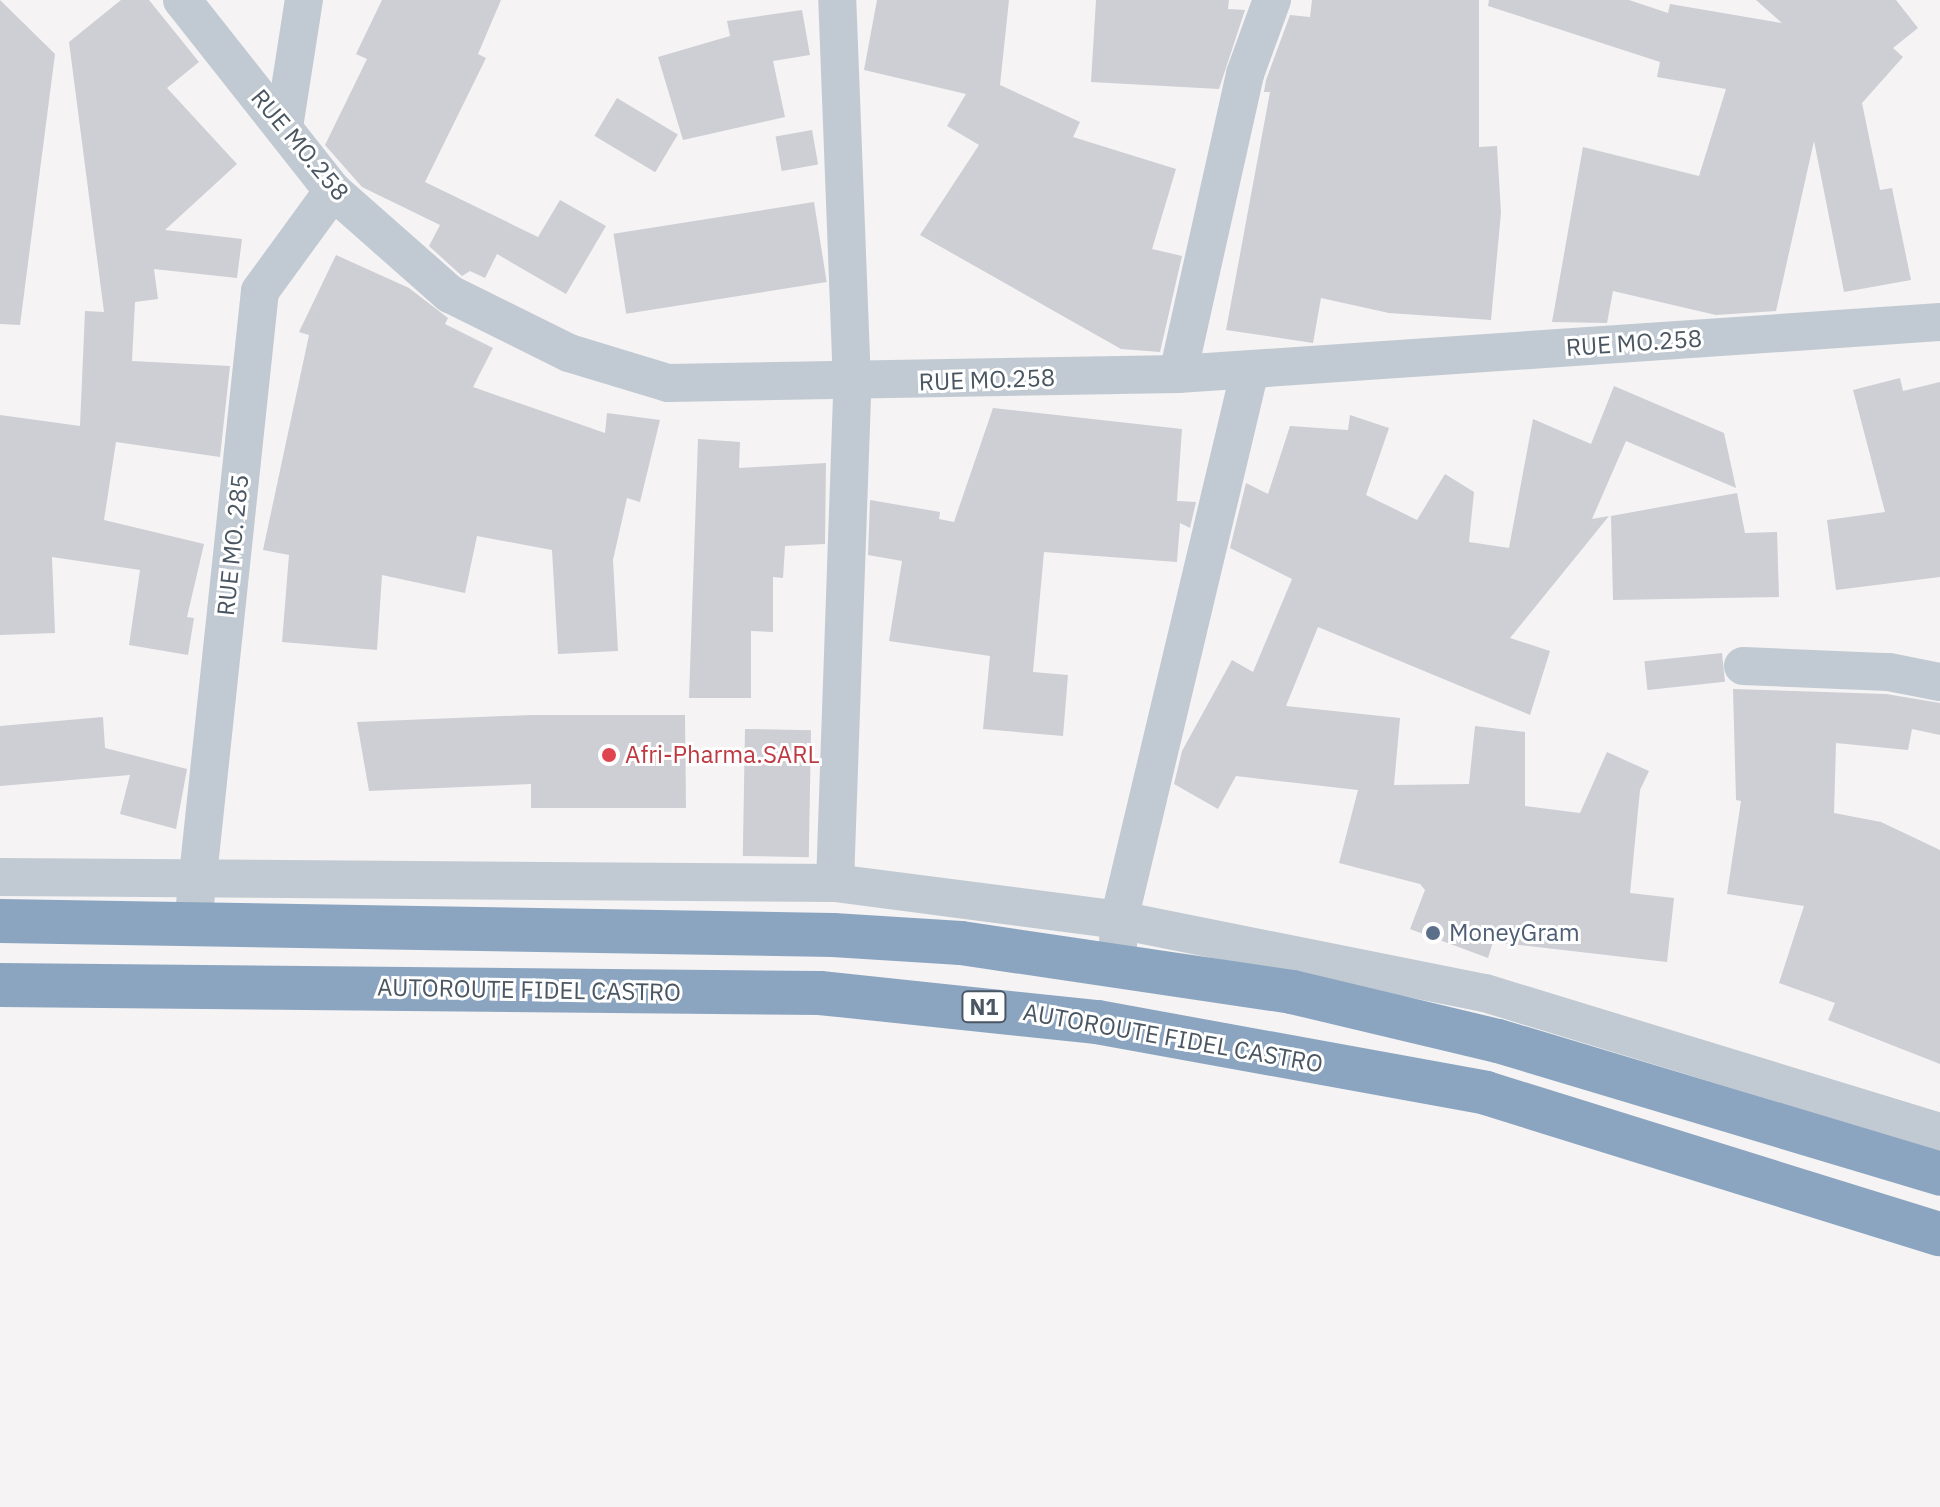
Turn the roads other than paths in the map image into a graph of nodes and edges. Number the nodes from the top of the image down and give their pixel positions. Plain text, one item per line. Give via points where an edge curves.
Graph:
1 (182, 0) edge
2 (304, 0) edge
3 (837, 0) edge
4 (1272, 0) edge
5 (284, 127) junction
6 (333, 191) junction
7 (1940, 322) edge
8 (1250, 370) junction
9 (1178, 374) junction
10 (852, 384) junction
11 (1743, 666) dead end
12 (1940, 682) edge
13 (0, 877) edge
14 (198, 878) junction
15 (835, 883) junction
16 (1119, 920) junction
17 (0, 921) edge
18 (193, 923) junction
19 (1118, 964) junction
20 (0, 985) edge
21 (1940, 1132) edge
22 (1940, 1174) edge
23 (1940, 1234) edge

1 - 5 street, RUE MO.258
2 - 5 street
3 - 10 street
4 - 9 street via 1245,74
5 - 6 street, RUE MO.258
6 - 10 street, RUE MO.258 via 450,294 569,353 668,383
6 - 14 street, RUE MO. 285 via 260,291
7 - 8 street, RUE MO.258
8 - 9 street, RUE MO.258
8 - 16 street
9 - 10 street, RUE MO.258
10 - 15 street
11 - 12 street via 1889,672
13 - 14 street
14 - 15 street
14 - 18 street, RUE MO. 285
15 - 16 street
16 - 19 street
16 - 21 street via 1485,993
17 - 18 highway
18 - 19 highway via 833,935
19 - 22 highway via 1292,992 1498,1041
20 - 23 highway, AUTOROUTE FIDEL CASTRO / N1 via 820,993 1083,1020 1486,1093

